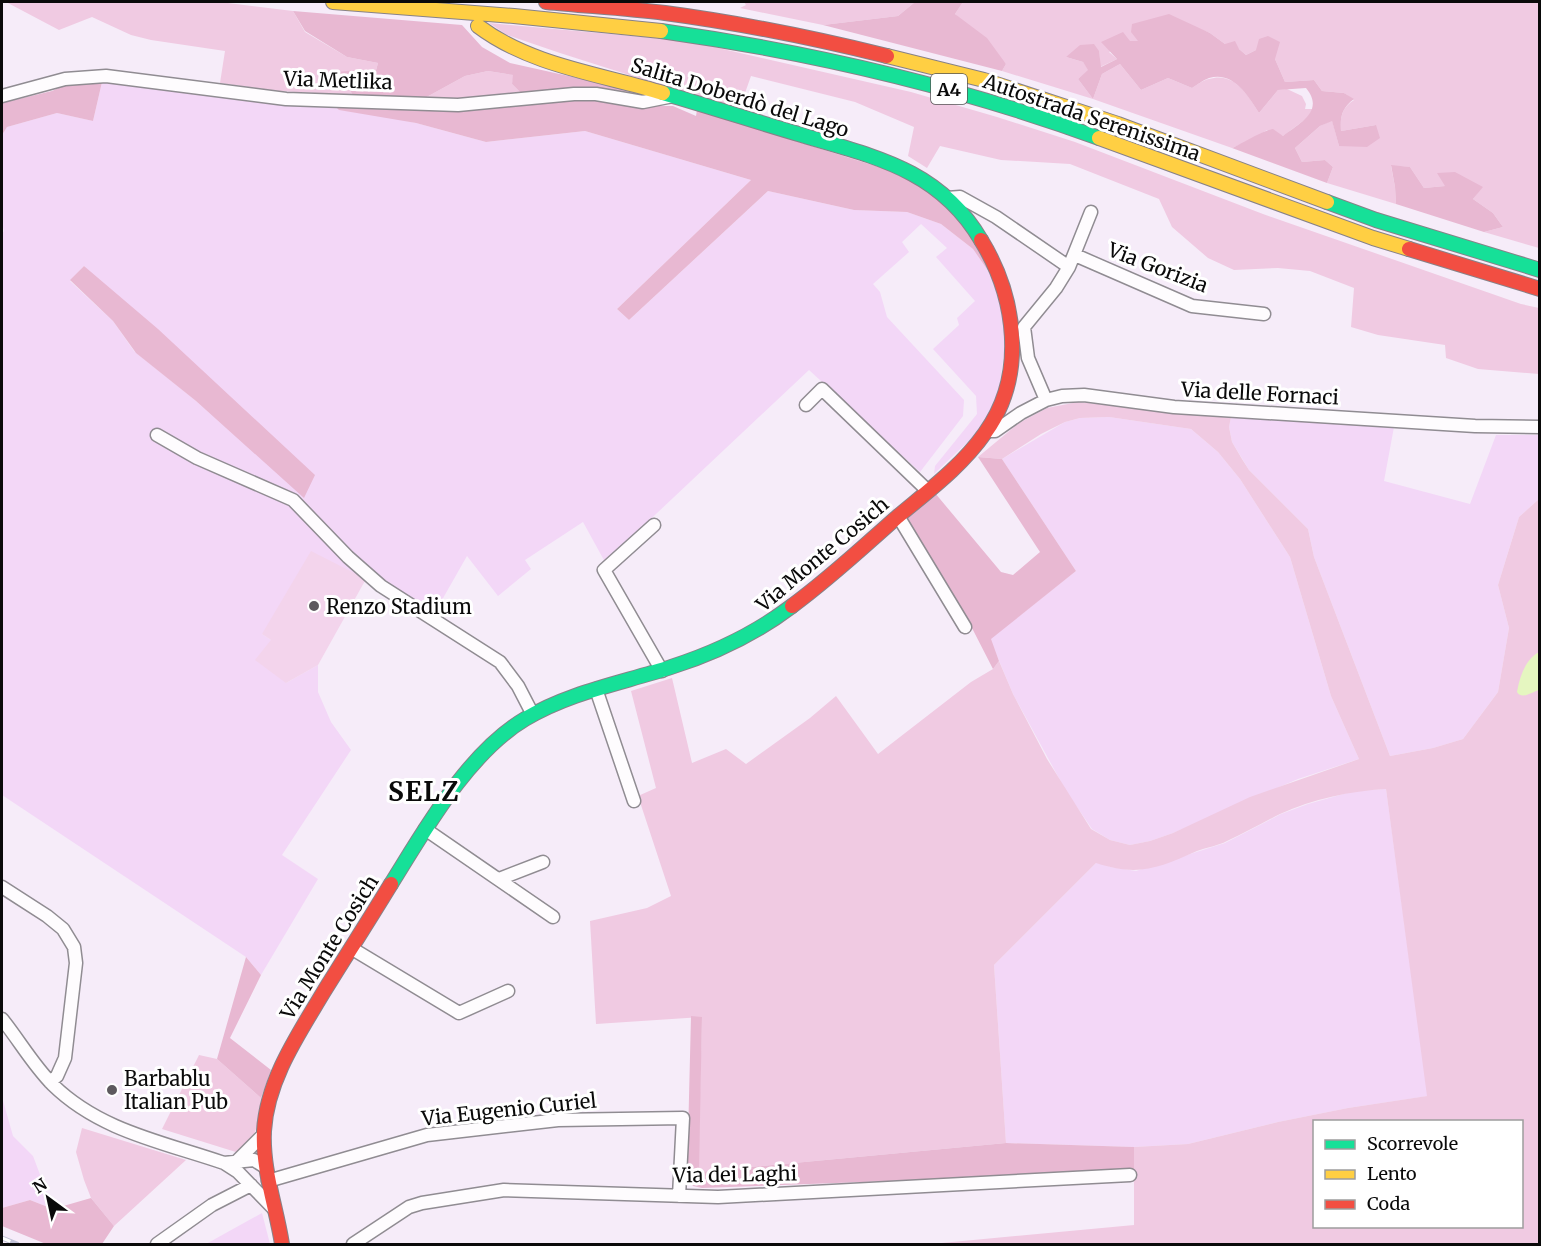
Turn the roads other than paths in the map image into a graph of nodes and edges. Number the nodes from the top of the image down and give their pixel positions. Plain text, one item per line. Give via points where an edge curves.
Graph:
1 (333, 2) edge
2 (546, 2) edge
3 (478, 26) dead end
4 (674, 95) junction
5 (2, 96) edge
6 (947, 198) junction
7 (1091, 212) dead end
8 (1075, 255) junction
9 (1069, 267) junction
10 (1539, 270) edge
11 (1539, 289) edge
12 (1264, 315) dead end
13 (1046, 400) junction
14 (807, 405) dead end
15 (1539, 427) edge
16 (987, 431) junction
17 (157, 435) dead end
18 (928, 491) junction
19 (898, 516) junction
20 (654, 525) dead end
21 (965, 627) dead end
22 (662, 671) junction
23 (596, 689) junction
24 (532, 713) junction
25 (634, 801) dead end
26 (426, 829) junction
27 (543, 862) dead end
28 (499, 879) junction
29 (2, 887) edge
30 (552, 917) dead end
31 (351, 948) junction
32 (508, 991) dead end
33 (2, 1019) edge
34 (50, 1082) junction
35 (264, 1134) junction
36 (238, 1166) junction
37 (266, 1174) junction
38 (1130, 1175) dead end
39 (251, 1185) junction
40 (679, 1196) junction
41 (274, 1209) junction
42 (157, 1245) edge
43 (282, 1245) edge
44 (353, 1245) edge

1 - 11 main road, Autostrada Serenissima / A4 via 662,31 783,50 879,71 1047,118 1373,238
2 - 10 main road, Autostrada Serenissima / A4 via 765,28 973,77 1052,101 1376,220
3 - 4 main road, Salita Doberdò del Lago via 513,49
4 - 5 street, Via Metlika via 643,102 574,94 458,105 286,99 106,76 65,79
4 - 6 main road, Salita Doberdò del Lago via 913,172
6 - 9 street, Salita Doberdò del Lago via 960,197 996,217
6 - 16 main road, Salita Doberdò del Lago via 987,247 1002,276 1014,324 1010,377 1002,405
7 - 8 street
8 - 9 street
8 - 12 street, Via Gorizia via 1192,306
9 - 13 street via 1024,327 1028,358
13 - 15 street, Via delle Fornaci via 1084,395 1174,407
13 - 16 street, Via delle Fornaci via 995,431
14 - 18 street via 822,389
16 - 18 main road, Via Monte Cosich
17 - 24 street via 197,458 293,500 381,586 500,662
18 - 19 main road, Via Monte Cosich
19 - 21 street
19 - 22 main road, Via Monte Cosich via 832,576 763,628
20 - 22 street via 604,570
22 - 23 main road, Via Monte Cosich
23 - 24 main road, Via Monte Cosich
23 - 25 street
24 - 26 main road, Via Monte Cosich via 500,736 472,766
26 - 28 street
26 - 31 main road, Via Monte Cosich
27 - 28 street
28 - 30 street
29 - 34 street via 63,929 74,947 76,963 65,1058
31 - 32 street via 459,1013
31 - 35 main road, Via Monte Cosich via 287,1052 267,1108
33 - 34 street
34 - 36 street via 75,1105 113,1126
35 - 36 street
35 - 37 main road, Via Monte Cosich
36 - 37 street via 254,1160
36 - 39 street
37 - 40 street, Via Eugenio Curiel via 427,1135 558,1120 682,1118
37 - 41 main road, Via Monte Cosich
38 - 40 street, Via dei Laghi
39 - 41 street
39 - 42 street via 212,1205
40 - 44 street, Via dei Laghi via 504,1190 409,1207
41 - 43 main road, Via Monte Cosich

